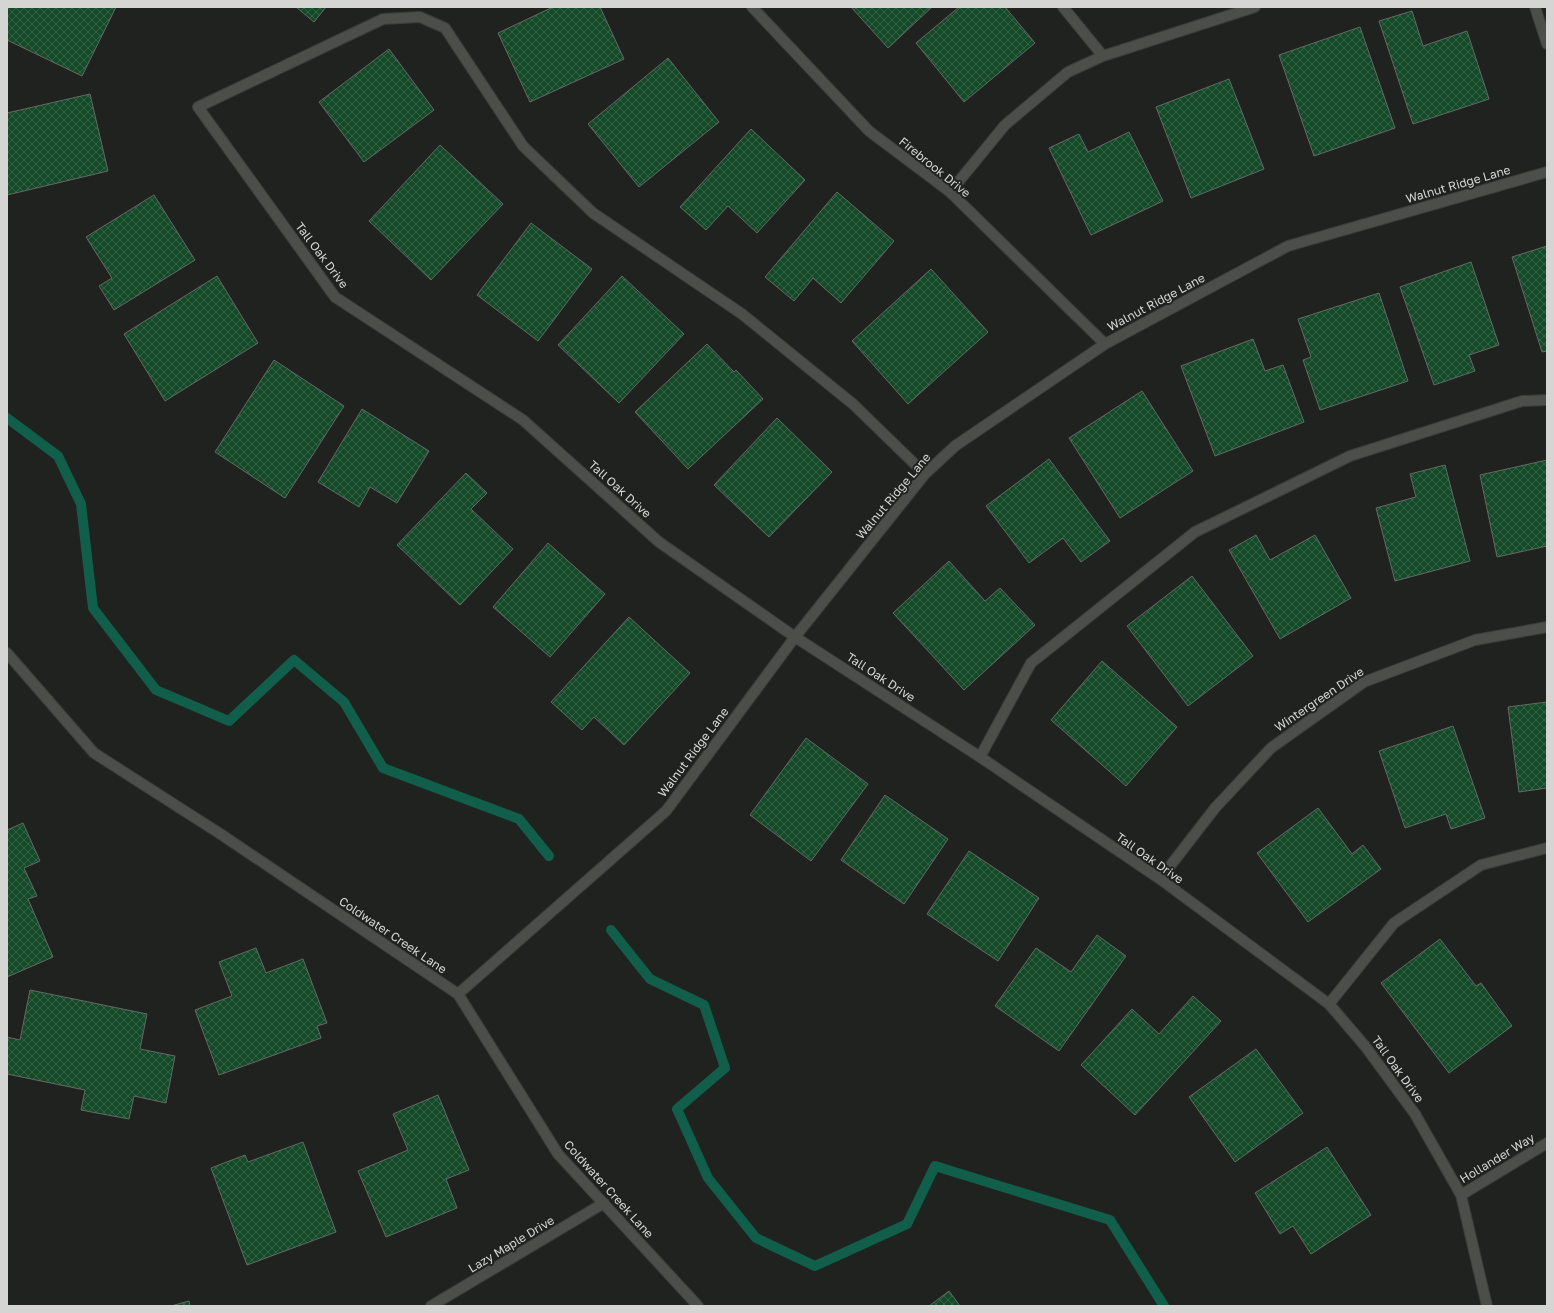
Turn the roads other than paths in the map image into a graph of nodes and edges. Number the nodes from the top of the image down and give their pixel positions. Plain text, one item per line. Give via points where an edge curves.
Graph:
1 (752, 7) edge
2 (1063, 7) edge
3 (1255, 7) edge
4 (1535, 7) edge
5 (1547, 44) edge
6 (1102, 56) junction
7 (1547, 172) edge
8 (950, 192) junction
9 (1105, 344) junction
10 (1547, 400) edge
11 (925, 474) junction
12 (1547, 627) edge
13 (795, 637) junction
14 (7, 653) edge
15 (980, 757) junction
16 (1547, 848) edge
17 (1160, 879) junction
18 (458, 994) junction
19 (1329, 1004) junction
20 (1547, 1143) edge
21 (1461, 1195) junction
22 (604, 1203) junction
23 (431, 1306) edge
24 (698, 1306) edge
25 (1487, 1306) edge

1 - 8 street, Firebrook Drive via 869,131
2 - 6 street
3 - 6 street
4 - 5 street
6 - 8 street via 1068,72 1005,125
7 - 9 street, Walnut Ridge Lane via 1288,246
8 - 9 street, Firebrook Drive
9 - 11 street, Walnut Ridge Lane via 955,446
10 - 15 street via 1522,401 1350,456 1195,532 1031,663
11 - 13 street, Walnut Ridge Lane
11 - 13 street, Tall Oak Drive via 853,404 742,314 593,213 523,146 445,28 420,17 383,19 198,107 335,297 523,420 659,542
12 - 17 street, Wintergreen Drive via 1475,640 1364,682 1271,748 1215,808
13 - 15 street, Tall Oak Drive
13 - 18 street, Walnut Ridge Lane via 666,811
14 - 18 street, Coldwater Creek Lane via 94,753 222,835
15 - 17 street, Tall Oak Drive
16 - 19 street via 1481,864 1394,923
17 - 19 street, Tall Oak Drive
18 - 22 street, Coldwater Creek Lane via 558,1154
19 - 21 street, Tall Oak Drive via 1365,1046 1414,1114
20 - 21 street, Hollander Way
21 - 25 street, Tall Oak Drive
22 - 23 street, Lazy Maple Drive
22 - 24 street, Coldwater Creek Lane

